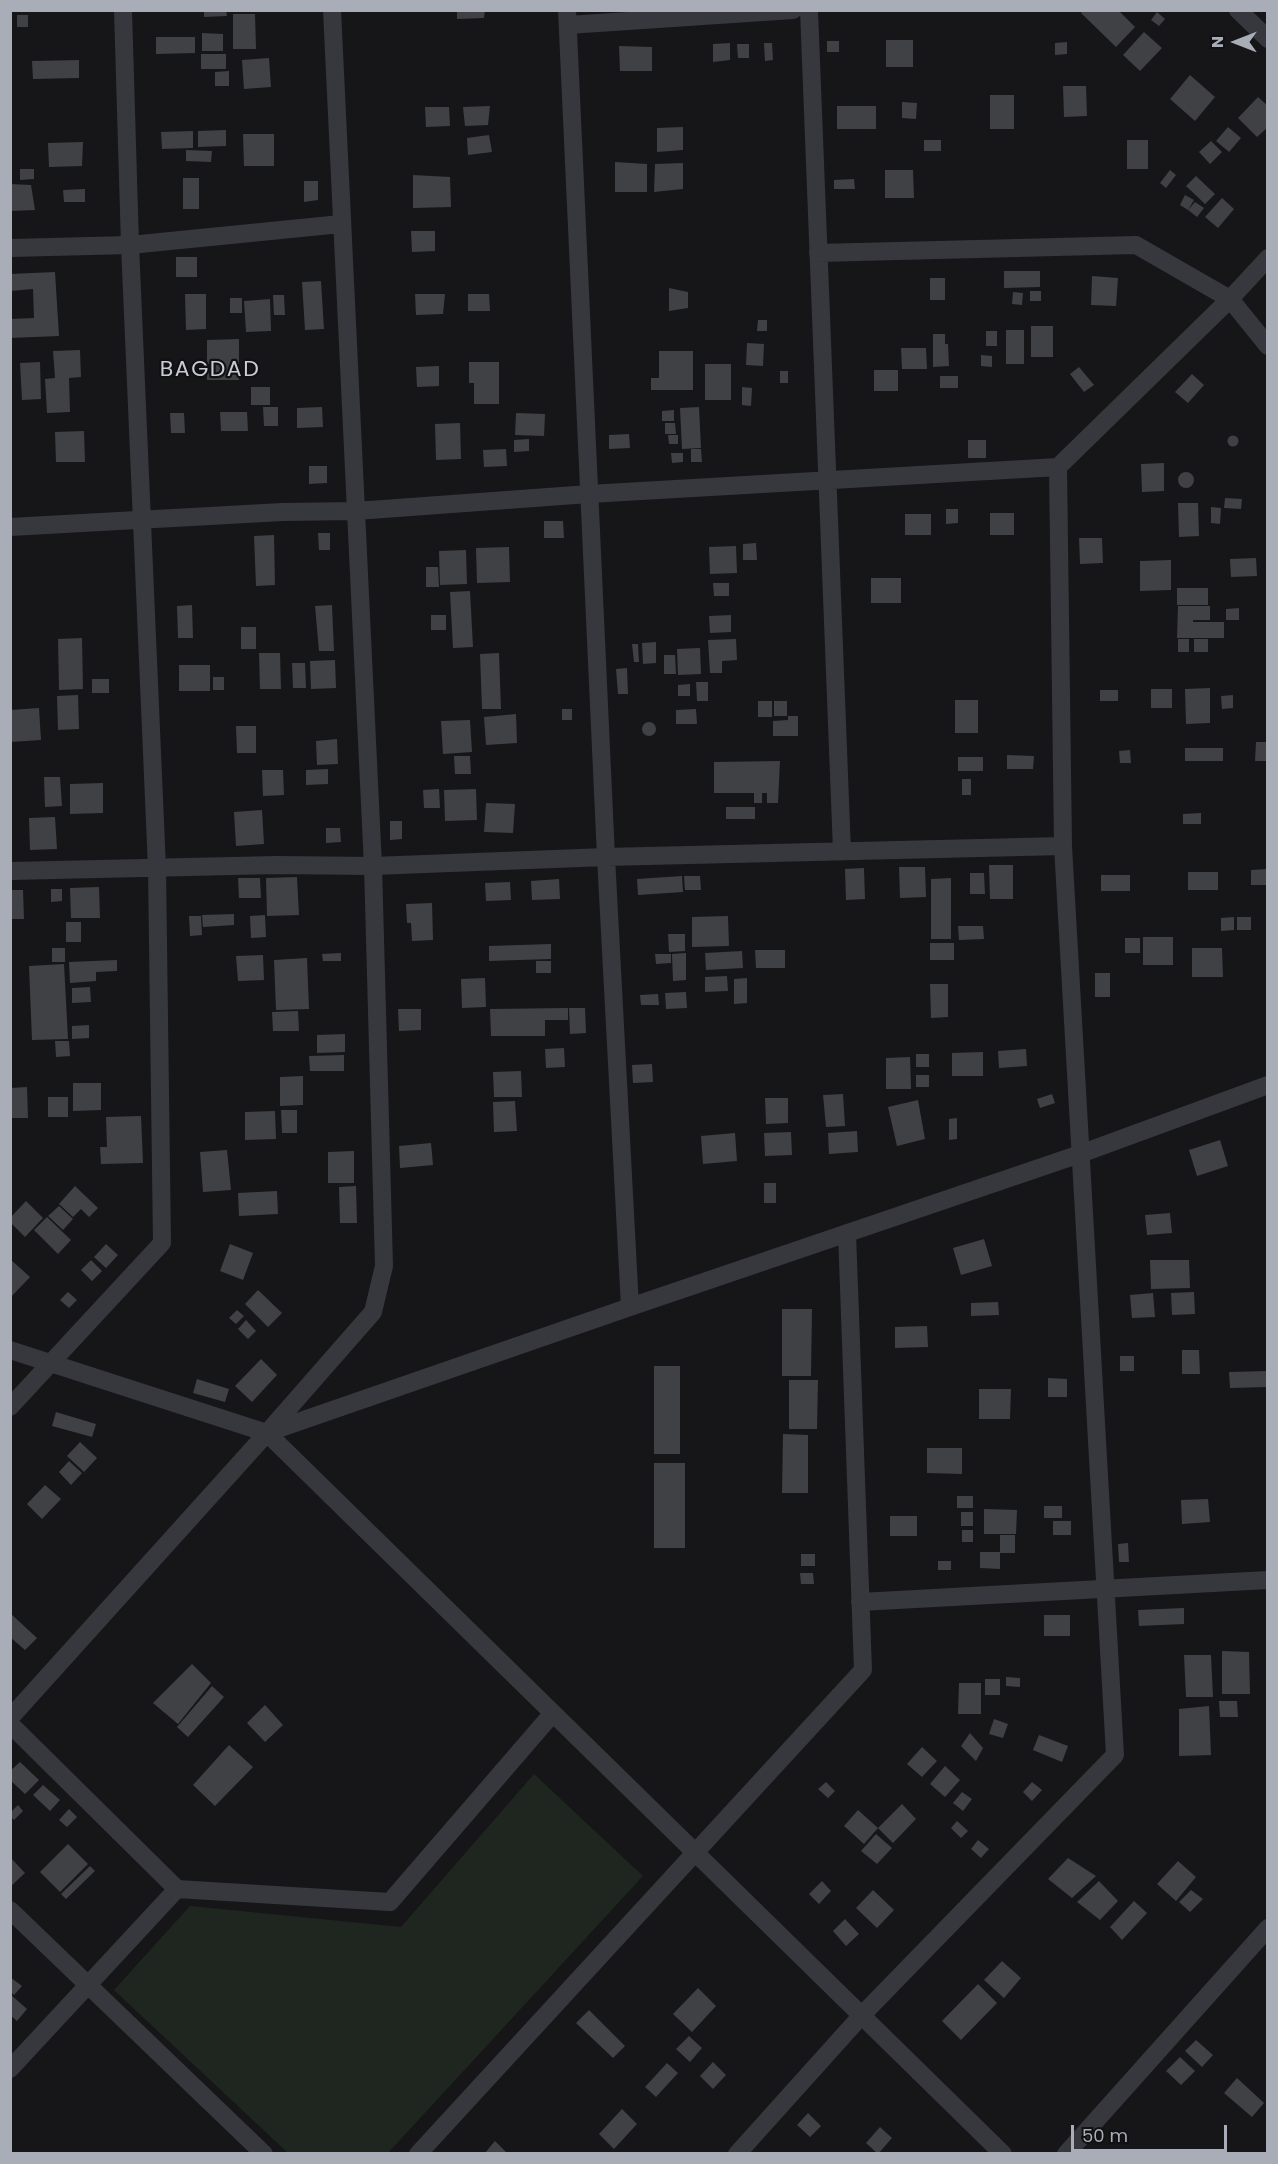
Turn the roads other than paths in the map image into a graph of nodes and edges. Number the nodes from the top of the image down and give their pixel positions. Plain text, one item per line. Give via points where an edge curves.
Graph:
1 (123, 10) edge
2 (332, 10) edge
3 (793, 10) edge
4 (809, 10) edge
5 (1238, 10) edge
6 (567, 18) edge
7 (1268, 39) edge
8 (342, 224) junction
9 (130, 245) junction
10 (10, 248) edge
11 (818, 254) junction
12 (1268, 258) edge
13 (1230, 299) junction
14 (1268, 346) edge
15 (1058, 467) junction
16 (827, 480) junction
17 (589, 494) junction
18 (356, 511) junction
19 (143, 520) junction
20 (10, 527) edge
21 (1063, 846) junction
22 (842, 851) junction
23 (606, 857) junction
24 (373, 866) junction
25 (158, 868) junction
26 (10, 871) edge
27 (1268, 1085) edge
28 (1080, 1154) junction
29 (847, 1233) junction
30 (630, 1307) junction
31 (10, 1350) edge
32 (51, 1363) junction
33 (10, 1407) edge
34 (267, 1433) junction
35 (1268, 1580) edge
36 (1106, 1589) junction
37 (860, 1602) junction
38 (553, 1713) junction
39 (10, 1718) edge
40 (10, 1724) edge
41 (695, 1852) junction
42 (177, 1889) junction
43 (10, 1910) edge
44 (1268, 1928) edge
45 (88, 1984) junction
46 (862, 2015) junction
47 (10, 2069) edge
48 (264, 2154) edge
49 (417, 2154) edge
50 (737, 2154) edge
51 (1003, 2154) edge
52 (1066, 2154) edge

1 - 9 street
2 - 8 street
3 - 6 street
4 - 11 street
5 - 7 street
6 - 17 street
8 - 9 street
8 - 18 street
9 - 10 street
9 - 19 street
11 - 13 street via 1136,245
11 - 16 street
12 - 13 street
13 - 14 street
13 - 15 street
15 - 16 street
15 - 21 street
16 - 17 street
16 - 22 street
17 - 18 street
17 - 23 street
18 - 19 street
18 - 24 street
19 - 20 street
19 - 25 street
21 - 22 street
21 - 28 street
22 - 23 street
23 - 24 street
23 - 30 street
24 - 25 street
24 - 34 street via 384,1266 373,1312
25 - 26 street
25 - 32 street via 162,1243
27 - 28 street
28 - 29 street
28 - 36 street
29 - 30 street
29 - 37 street
30 - 34 street
31 - 32 street
32 - 33 street
32 - 34 street
34 - 38 street
34 - 39 street
35 - 36 street
36 - 37 street
36 - 46 street via 1115,1755
37 - 41 street via 862,1670
38 - 41 street
38 - 42 street via 390,1902
40 - 42 street
41 - 46 street
41 - 49 street
42 - 45 street
43 - 45 street
44 - 52 street
45 - 47 street
45 - 48 street
46 - 50 street
46 - 51 street

